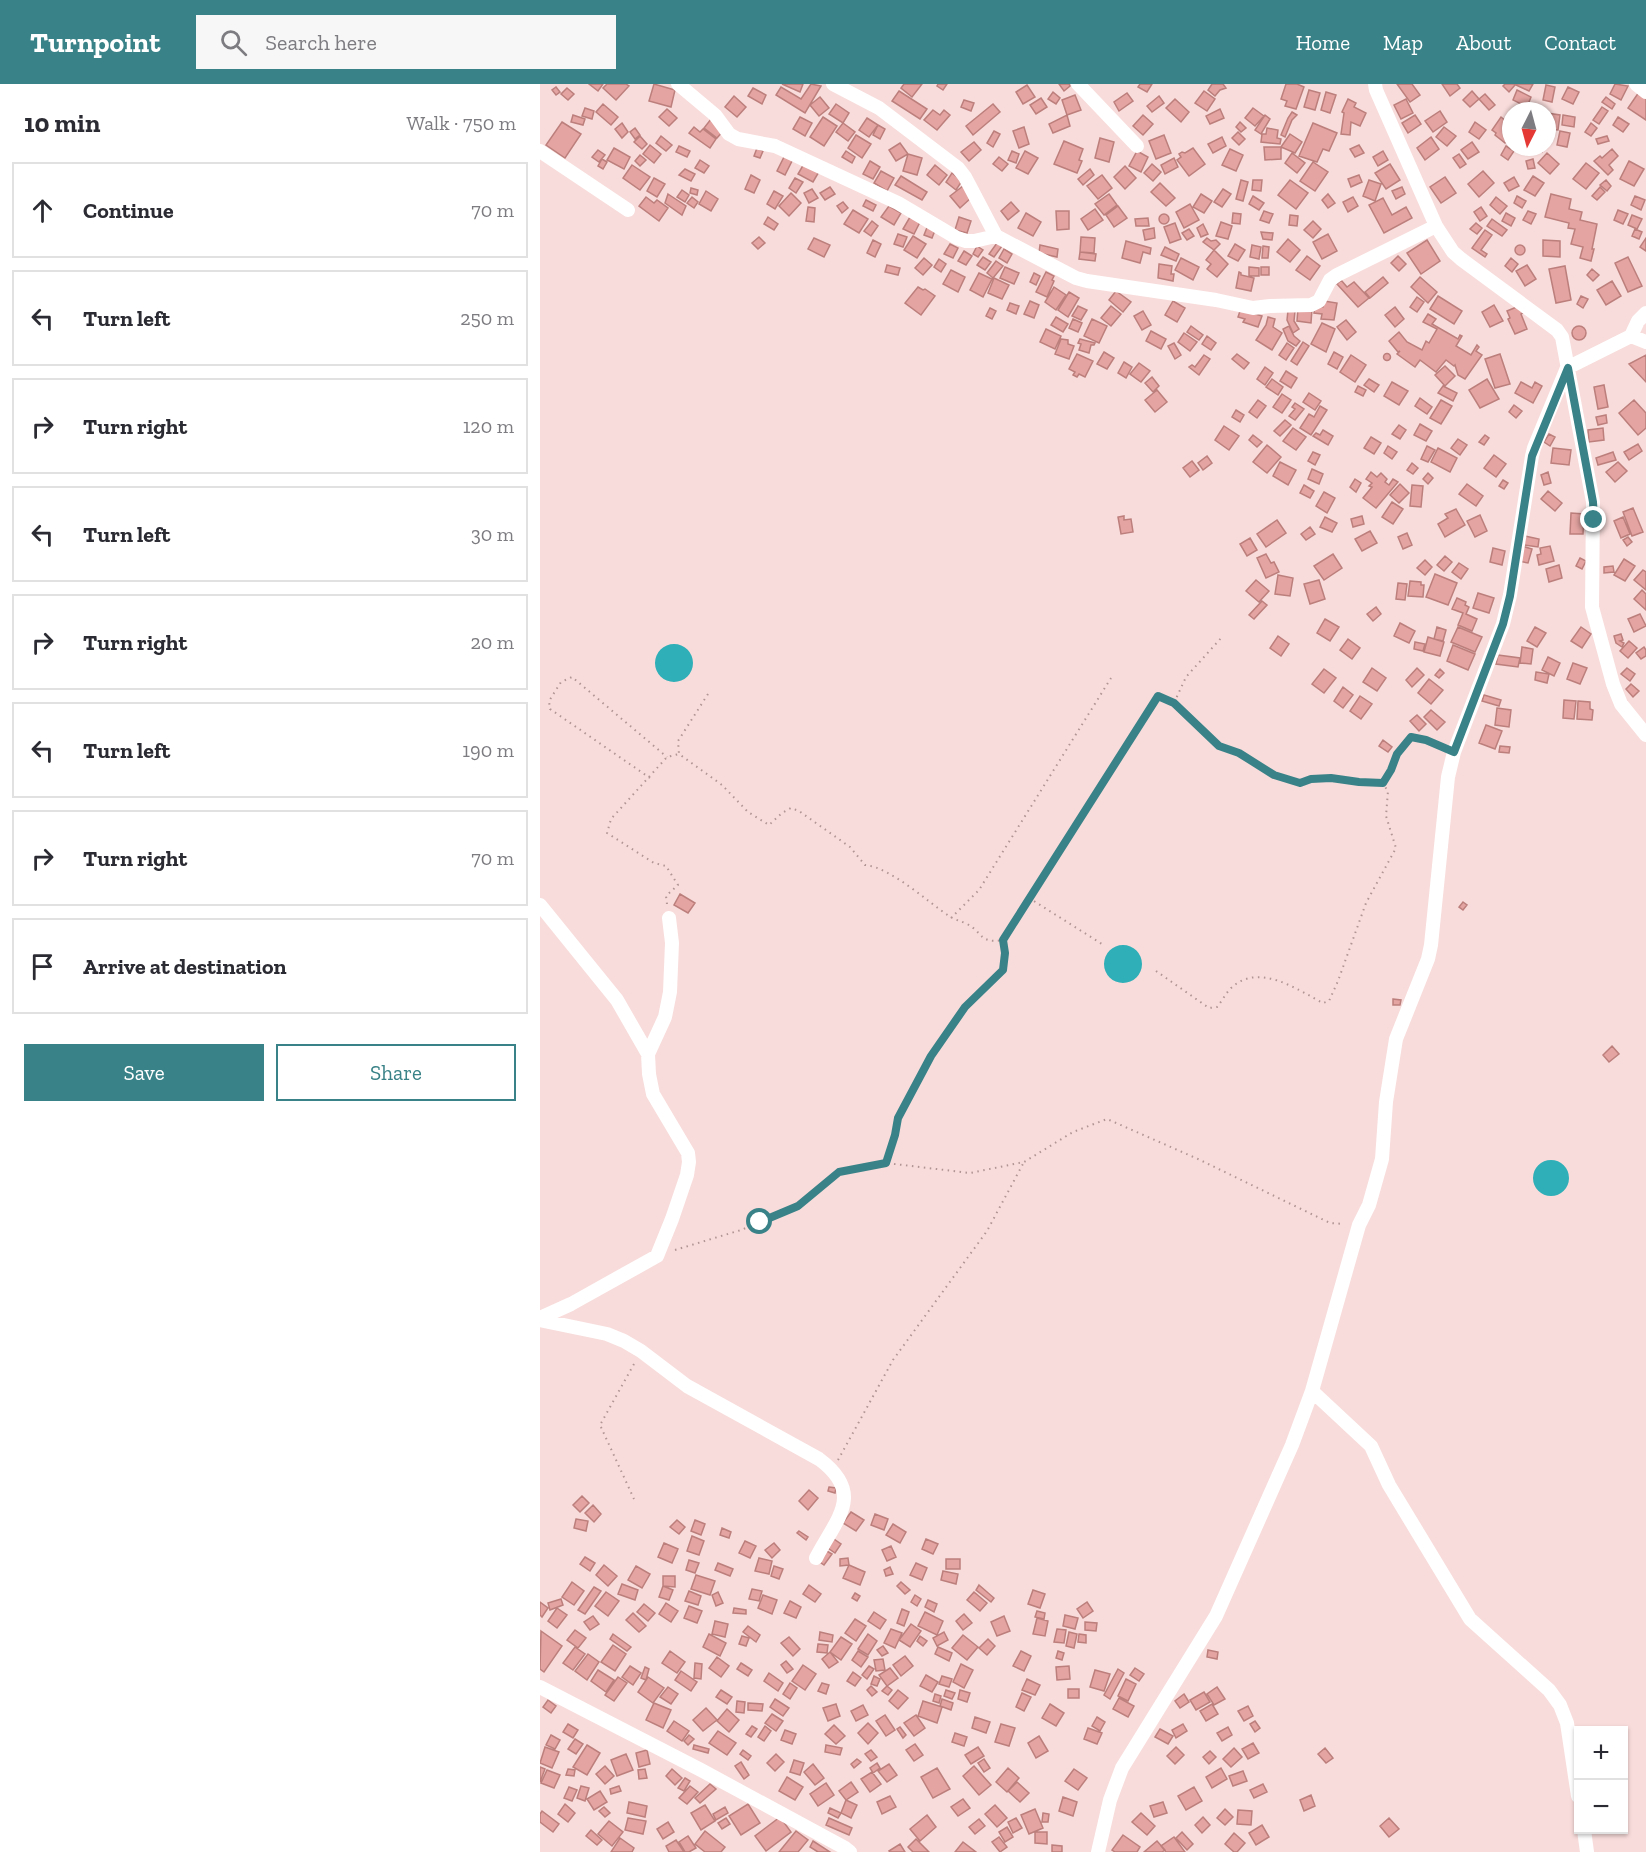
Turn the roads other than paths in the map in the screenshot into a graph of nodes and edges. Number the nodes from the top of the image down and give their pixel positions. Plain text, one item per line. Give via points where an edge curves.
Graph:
1 (678, 84) edge
2 (833, 84) edge
3 (1078, 84) edge
4 (1375, 84) edge
5 (1636, 84) edge
6 (1646, 92) edge
7 (1137, 146) dead end
8 (540, 151) edge
9 (628, 210) dead end
10 (1436, 226) junction
11 (996, 236) junction
12 (1646, 313) edge
13 (1631, 336) junction
14 (1646, 342) edge
15 (1568, 368) junction
16 (1646, 735) edge
17 (540, 905) edge
18 (669, 918) road end
19 (648, 1054) junction
20 (540, 1319) edge
21 (1312, 1391) junction
22 (816, 1558) dead end
23 (540, 1687) edge
24 (1576, 1780) edge
25 (1585, 1834) edge
26 (850, 1852) edge
27 (1098, 1852) edge
28 (1587, 1852) edge

1 - 11 street via 738,139 776,146 898,202 957,238 966,241
2 - 11 street via 879,108 958,168
3 - 7 street
4 - 10 street
5 - 6 street
8 - 9 street
10 - 11 street via 1337,275 1319,301 1311,305 1253,308 1076,278
10 - 15 street via 1461,259 1557,330 1564,343
12 - 13 street
13 - 14 street
13 - 15 street
15 - 16 street via 1593,502 1592,607 1621,704
15 - 21 street via 1532,456 1503,624 1454,752 1428,959 1396,1039 1382,1160 1359,1225
17 - 19 street via 617,1000
18 - 19 street via 670,992 666,1017
19 - 20 street via 653,1094 685,1146 689,1162 657,1256
20 - 22 street via 624,1341 687,1386 833,1469 841,1480 842,1514
21 - 24 street via 1371,1446 1389,1485 1470,1619 1550,1690 1567,1723
21 - 27 street via 1216,1616 1122,1768
23 - 26 street
25 - 28 street

